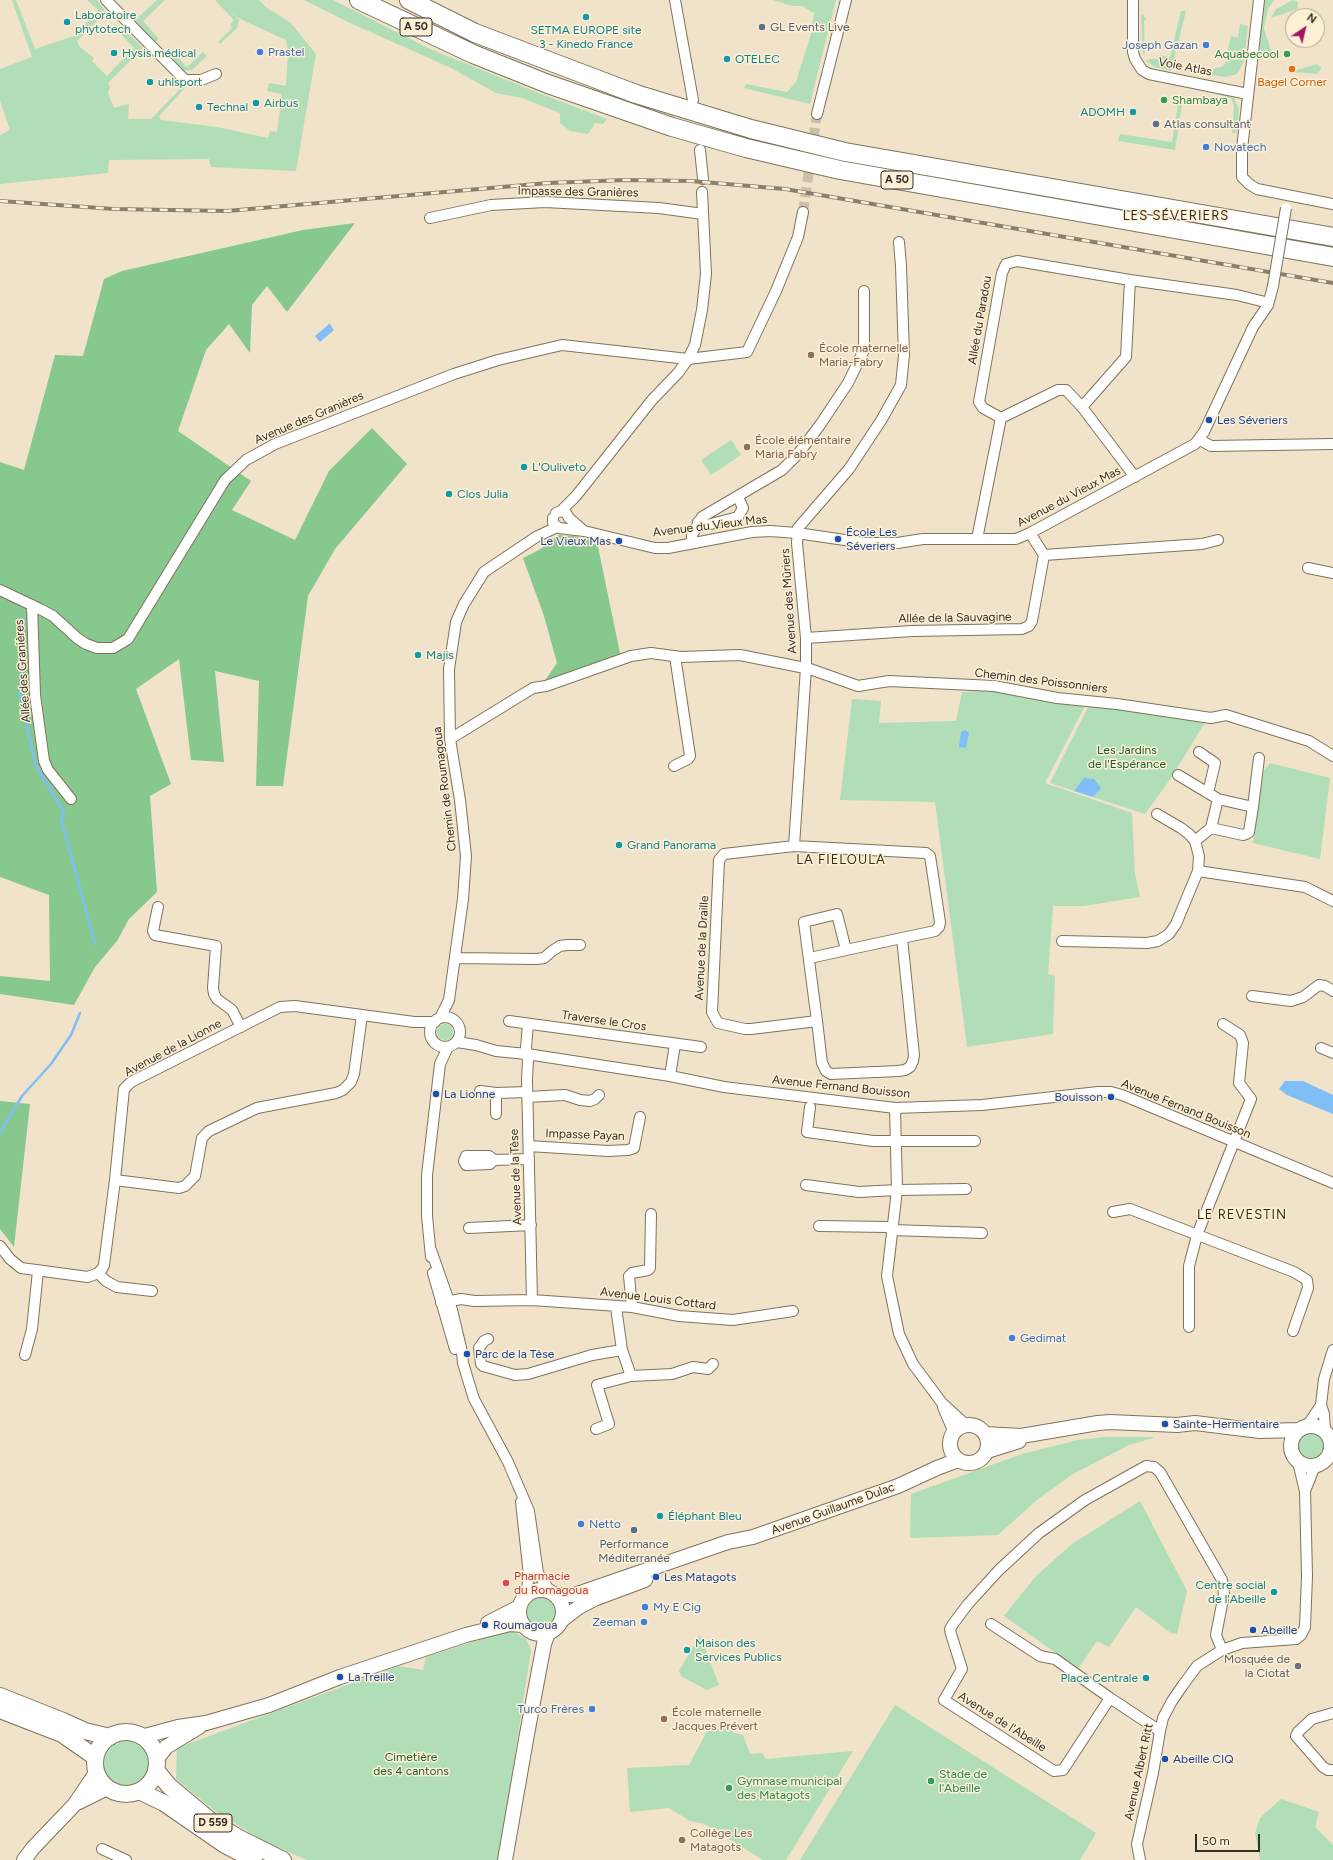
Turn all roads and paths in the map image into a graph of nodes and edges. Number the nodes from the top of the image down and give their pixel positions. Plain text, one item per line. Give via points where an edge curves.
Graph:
1 (106, 0) edge
2 (359, 0) edge
3 (408, 0) edge
4 (675, 0) edge
5 (846, 0) edge
6 (1133, 0) edge
7 (1260, 0) edge
8 (216, 74) dead end
9 (1248, 94) junction
10 (693, 100) dead end
11 (817, 114) tunnel mouth
12 (700, 150) dead end
13 (703, 179) dead end
14 (702, 192) dead end
15 (1289, 195) junction
16 (1333, 204) edge
17 (803, 212) tunnel mouth
18 (703, 214) junction
19 (430, 218) dead end
20 (1333, 237) edge
21 (899, 242) dead end
22 (1333, 257) edge
23 (1130, 280) junction
24 (864, 291) dead end
25 (1268, 305) junction
26 (688, 359) junction
27 (1082, 407) junction
28 (1000, 418) junction
29 (1200, 440) junction
30 (1333, 444) edge
31 (1135, 477) junction
32 (738, 497) junction
33 (566, 515) junction
34 (698, 522) junction
35 (558, 524) junction
36 (584, 531) junction
37 (797, 533) junction
38 (1030, 534) junction
39 (977, 539) junction
40 (1218, 540) dead end
41 (692, 543) junction
42 (1044, 555) junction
43 (1308, 568) dead end
44 (1333, 573) edge
45 (0, 590) edge
46 (32, 605) junction
47 (806, 638) junction
48 (675, 656) junction
49 (806, 668) junction
50 (450, 739) junction
51 (1199, 752) dead end
52 (1333, 756) edge
53 (1259, 758) dead end
54 (674, 766) dead end
55 (1178, 775) dead end
56 (1208, 793) junction
57 (71, 799) dead end
58 (1218, 799) junction
59 (1254, 807) junction
60 (1157, 814) dead end
61 (1211, 828) junction
62 (1195, 841) junction
63 (794, 846) junction
64 (1198, 871) junction
65 (1333, 901) edge
66 (158, 907) dead end
67 (902, 938) junction
68 (1062, 941) dead end
69 (580, 945) dead end
70 (846, 950) junction
71 (455, 958) junction
72 (810, 958) junction
73 (1333, 991) edge
74 (1252, 996) dead end
75 (449, 1000) junction
76 (362, 1015) junction
77 (437, 1020) junction
78 (455, 1021) junction
79 (817, 1021) junction
80 (414, 1022) junction
81 (508, 1022) dead end
82 (528, 1024) junction
83 (1223, 1024) dead end
84 (241, 1027) junction
85 (460, 1031) junction
86 (434, 1040) junction
87 (452, 1044) junction
88 (675, 1044) junction
89 (476, 1045) junction
90 (701, 1047) dead end
91 (1321, 1048) dead end
92 (1333, 1053) edge
93 (527, 1054) junction
94 (440, 1064) junction
95 (670, 1076) junction
96 (480, 1091) dead end
97 (496, 1094) junction
98 (527, 1095) junction
99 (599, 1095) dead end
100 (810, 1107) dead end
101 (895, 1108) junction
102 (496, 1114) dead end
103 (640, 1117) dead end
104 (896, 1141) junction
105 (975, 1141) dead end
106 (1233, 1141) junction
107 (529, 1146) junction
108 (529, 1159) junction
109 (494, 1160) dead end
110 (115, 1180) junction
111 (1333, 1183) edge
112 (806, 1185) dead end
113 (966, 1189) dead end
114 (897, 1190) junction
115 (1113, 1212) dead end
116 (651, 1214) dead end
117 (531, 1225) junction
118 (819, 1226) dead end
119 (469, 1228) dead end
120 (892, 1230) junction
121 (982, 1233) dead end
122 (1197, 1235) junction
123 (0, 1246) edge
124 (38, 1271) junction
125 (98, 1273) junction
126 (152, 1291) dead end
127 (532, 1300) junction
128 (446, 1306) junction
129 (616, 1307) junction
130 (632, 1307) junction
131 (793, 1311) dead end
132 (1188, 1327) dead end
133 (1293, 1331) dead end
134 (488, 1340) dead end
135 (622, 1350) junction
136 (1333, 1350) edge
137 (25, 1355) dead end
138 (713, 1364) dead end
139 (631, 1376) junction
140 (942, 1403) junction
141 (1321, 1405) junction
142 (1121, 1423) junction
143 (1177, 1425) junction
144 (967, 1426) junction
145 (1303, 1428) junction
146 (596, 1429) dead end
147 (954, 1433) junction
148 (985, 1434) junction
149 (1329, 1434) edge
150 (950, 1448) junction
151 (987, 1451) junction
152 (1331, 1455) edge
153 (1294, 1456) junction
154 (958, 1460) junction
155 (1315, 1466) junction
156 (914, 1478) junction
157 (1306, 1491) junction
158 (520, 1492) junction
159 (683, 1562) junction
160 (553, 1593) junction
161 (523, 1601) junction
162 (562, 1620) junction
163 (991, 1624) dead end
164 (526, 1628) junction
165 (548, 1633) junction
166 (466, 1635) junction
167 (1222, 1650) junction
168 (0, 1696) edge
169 (1110, 1698) junction
170 (0, 1710) edge
171 (1333, 1713) edge
172 (206, 1723) junction
173 (529, 1723) junction
174 (1160, 1731) junction
175 (110, 1737) junction
176 (141, 1737) junction
177 (96, 1765) junction
178 (156, 1765) junction
179 (1333, 1770) edge
180 (107, 1788) junction
181 (139, 1791) junction
182 (75, 1804) junction
183 (509, 1842) junction
184 (102, 1848) dead end
185 (24, 1860) edge
186 (126, 1860) edge
187 (254, 1860) edge
188 (283, 1860) edge
189 (505, 1860) edge
190 (511, 1860) edge
191 (1140, 1860) edge

1 - 8 street via 184,80 201,80
2 - 22 highway, A 50 via 474,54 548,84 672,127 746,148 840,170
3 - 20 highway, A 50 via 475,33 636,94 751,129 845,152
4 - 10 street
5 - 11 street
6 - 9 street, Voie Atlas via 1134,52 1142,70 1149,74
7 - 9 street
9 - 15 street via 1241,162 1242,177 1257,189
12 - 13 street
14 - 18 street
15 - 16 street
15 - 25 street, Avenue du Vieux Mas, bridge
17 - 26 street via 798,237 776,292 747,352
18 - 19 street, Impasse des Granières via 659,208 545,202 491,205
18 - 26 street via 705,294 699,332
21 - 37 street via 904,355 901,385 849,469 800,523
23 - 25 street, Allée du Paradou via 1237,295
23 - 27 street via 1126,358
23 - 28 street, Allée du Paradou via 1017,261 1006,264 1002,273 979,402 983,408
24 - 32 street via 864,350 848,383 798,454 782,470
25 - 29 street, Avenue du Vieux Mas via 1253,327
26 - 33 street via 576,496
26 - 46 street, Avenue des Granières via 562,345 498,360 458,373 275,444 246,460 225,480 128,639 113,648 97,648 86,644 53,616
27 - 28 street via 1069,391 1062,389
27 - 31 street
28 - 39 street
29 - 30 street via 1211,446
29 - 31 street, Avenue du Vieux Mas via 1191,448
31 - 38 street, Avenue du Vieux Mas
32 - 34 street via 702,517
32 - 34 street via 743,508 738,517 707,525
33 - 35 street via 568,525
33 - 35 street via 556,513
33 - 36 street, Avenue du Vieux Mas
34 - 41 street via 692,535
35 - 36 street, Avenue du Vieux Mas
35 - 50 street, Chemin de Roumagoua via 484,572 464,604 456,622 449,669
36 - 41 street, Avenue du Vieux Mas via 655,548
37 - 39 street, Avenue du Vieux Mas via 865,543
37 - 41 street, Avenue du Vieux Mas via 752,532
37 - 47 street, Avenue des Mûriers
38 - 39 street, Avenue du Vieux Mas via 1016,539
38 - 42 street
40 - 42 street via 1202,544
42 - 47 street, Allée de la Sauvagine via 1032,621 1029,626 1022,629 912,631
43 - 44 street
45 - 46 street, Avenue des Granières
46 - 57 street, Allée des Granières via 35,695 44,761
47 - 49 street, Avenue des Mûriers
48 - 49 street, Chemin des Poissonniers via 740,655
48 - 50 street, Chemin des Poissonniers via 651,653 632,656 546,686 533,688
48 - 54 street via 690,756
49 - 52 street, Chemin des Poissonniers via 858,686 889,681 994,686 1058,698 1211,718 1226,715 1309,741
49 - 63 street
50 - 71 street, Chemin de Roumagoua via 466,856
51 - 56 street via 1215,763
53 - 59 street
55 - 56 street
56 - 58 street
58 - 59 street
58 - 61 street
59 - 61 street via 1249,832 1246,834
60 - 62 street via 1182,828
61 - 62 street
62 - 64 street via 1199,856
63 - 67 street, Avenue de la Draille via 926,853 930,856 939,928
63 - 79 street, Avenue de la Draille via 724,854 719,860 712,1012 718,1023 745,1029
64 - 65 street via 1305,887
64 - 68 street via 1176,924 1169,934 1158,941
66 - 84 street via 153,931 155,935 216,946 214,994 232,1010
67 - 70 street, Avenue de la Draille
67 - 79 street via 914,1055 910,1067 898,1071 831,1074 822,1063
69 - 71 street via 560,946 537,960
70 - 72 street, Avenue de la Draille
70 - 72 street via 837,914 804,922
71 - 75 street, Chemin de Roumagoua
72 - 79 street
73 - 74 street via 1319,985 1303,997 1291,1001
75 - 77 street, Chemin de Roumagoua
75 - 78 street, Chemin de Roumagoua
76 - 80 street, Avenue de la Lionne
76 - 84 street, Avenue de la Lionne via 286,1006
76 - 110 street via 354,1074 351,1082 343,1090 257,1108 209,1131 202,1138 195,1176 185,1186 179,1188
77 - 78 street via 451,1018
77 - 80 street, Avenue de la Lionne
77 - 86 street via 431,1031
78 - 85 street
80 - 86 street
81 - 82 street, Traverse le Cros
82 - 88 street, Traverse le Cros
82 - 93 street
83 - 106 street via 1240,1034 1243,1044 1239,1083 1251,1099
84 - 110 street, Avenue de la Lionne via 131,1082 124,1089
85 - 87 street
85 - 89 street, Avenue Fernand Bouisson
86 - 87 street
86 - 94 street
87 - 89 street, Avenue Fernand Bouisson
87 - 94 street
88 - 90 street, Traverse le Cros
88 - 95 street
89 - 93 street, Avenue Fernand Bouisson via 496,1051
91 - 92 street
93 - 95 street, Avenue Fernand Bouisson
93 - 98 street, Avenue de la Tèse
94 - 128 street via 427,1174 428,1216 431,1250
95 - 101 street, Avenue Fernand Bouisson via 724,1087
96 - 97 street
97 - 98 street
97 - 102 street
98 - 99 street via 565,1095 590,1101
98 - 107 street, Avenue de la Tèse
100 - 104 street via 807,1132 873,1141
101 - 104 street
101 - 106 street, Avenue Fernand Bouisson via 982,1105 1111,1092
103 - 107 street, Impasse Payan via 634,1148 628,1150
104 - 105 street
104 - 114 street
106 - 111 street, Avenue Fernand Bouisson
106 - 122 street
107 - 108 street, Avenue de la Tèse
108 - 109 street
108 - 117 street, Avenue de la Tèse
110 - 125 street, Avenue de la Lionne via 104,1265
112 - 114 street via 859,1192
113 - 114 street
114 - 120 street
115 - 122 street via 1130,1209
116 - 130 street via 650,1268 629,1276
117 - 119 street
117 - 127 street, Avenue de la Tèse
118 - 120 street via 888,1227
120 - 121 street
120 - 140 street via 887,1276 899,1334 913,1364
122 - 132 street via 1189,1266
122 - 133 street via 1294,1272 1307,1280 1308,1288
123 - 124 street via 16,1265
124 - 125 street via 88,1277
124 - 137 street via 32,1329
125 - 126 street via 117,1287
127 - 128 street, Avenue Louis Cottard via 471,1301
127 - 129 street, Avenue Louis Cottard
128 - 158 street via 462,1352 474,1399 508,1462
129 - 130 street, Avenue Louis Cottard
129 - 135 street
130 - 131 street, Avenue Louis Cottard via 679,1316 734,1320
134 - 135 street via 484,1340 479,1348 481,1364 515,1375
135 - 139 street
136 - 141 street via 1324,1379
138 - 139 street via 708,1369 693,1367 672,1374
139 - 146 street via 597,1385 609,1424
140 - 144 street
140 - 147 street
141 - 145 street
141 - 149 street
142 - 143 main road, Avenue Guillaume Dulac
142 - 148 main road, Avenue Guillaume Dulac via 1098,1423 1021,1436
142 - 151 main road, Avenue Guillaume Dulac via 1015,1442
143 - 145 main road, Avenue Guillaume Dulac via 1194,1423 1260,1431
143 - 153 main road, Avenue Guillaume Dulac via 1193,1431 1271,1438
144 - 147 main road
144 - 148 main road, Avenue Guillaume Dulac via 977,1427
145 - 149 main road via 1317,1427
145 - 153 main road via 1294,1436 1291,1443
147 - 150 main road
148 - 151 main road
149 - 152 main road
150 - 154 main road
150 - 156 main road, Avenue Guillaume Dulac
151 - 154 main road, Avenue Guillaume Dulac via 975,1463
152 - 155 main road
153 - 155 main road via 1303,1465
153 - 157 street, Avenue Albert Ritt
154 - 156 main road, Avenue Guillaume Dulac
155 - 157 street, Avenue Albert Ritt
156 - 159 main road, Avenue Guillaume Dulac via 751,1538 728,1542
157 - 167 street, Avenue Albert Ritt via 1307,1576 1303,1631 1296,1639 1242,1643
158 - 160 street via 529,1511 538,1573
158 - 161 street via 529,1575
159 - 160 main road, Avenue Guillaume Dulac via 574,1595
159 - 162 main road, Avenue Guillaume Dulac via 594,1599
160 - 161 main road via 536,1590
160 - 162 main road via 564,1607
161 - 164 main road via 519,1616
161 - 166 main road
162 - 165 main road
163 - 169 street via 1040,1656 1055,1659
164 - 165 main road via 542,1634
164 - 166 main road via 510,1624
164 - 173 main road via 536,1644
165 - 173 main road
166 - 172 main road via 340,1677 269,1705
167 - 169 street, Avenue de l'Abeille via 1216,1635 1224,1594 1222,1580 1160,1472 1154,1466 1146,1466 1085,1500 1039,1533 999,1570 968,1604 950,1629 962,1669 944,1700 1054,1771 1064,1770
167 - 174 street, Avenue Albert Ritt via 1197,1666 1172,1701 1163,1718
168 - 175 main road via 85,1732
169 - 174 street
170 - 177 main road via 62,1734
171 - 179 street via 1312,1719 1296,1736 1323,1767
172 - 176 main road
172 - 178 main road via 166,1747
173 - 183 main road
174 - 191 street, Avenue Albert Ritt via 1137,1844
175 - 176 main road via 126,1733
175 - 177 main road via 101,1745
176 - 178 main road via 153,1749
177 - 180 main road
177 - 182 main road
178 - 181 main road via 150,1782
178 - 188 main road, D 559 via 169,1786 212,1822
180 - 181 main road via 123,1794
180 - 182 main road
181 - 187 main road, D 559 via 158,1799 225,1844
182 - 185 main road
183 - 189 main road
183 - 190 main road
184 - 186 street

